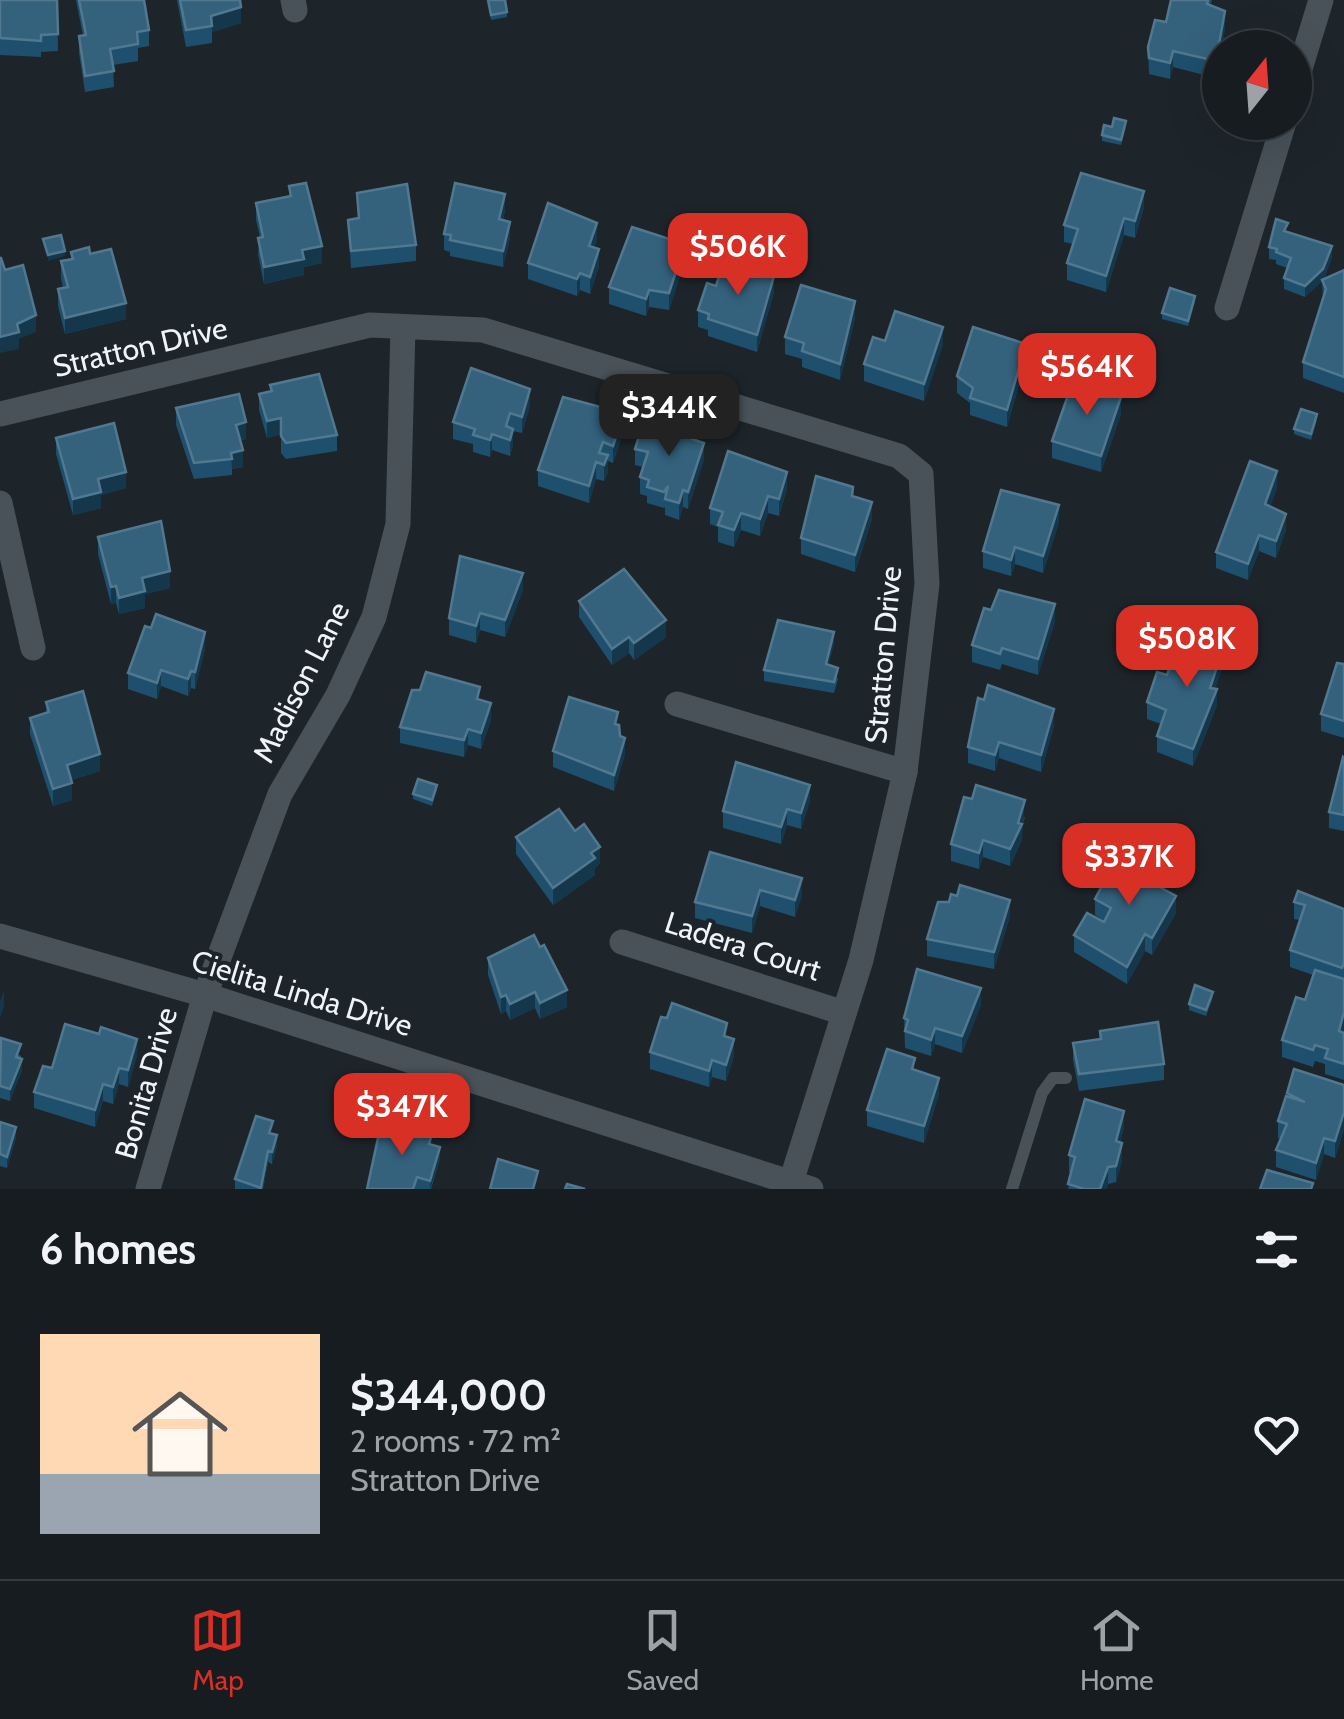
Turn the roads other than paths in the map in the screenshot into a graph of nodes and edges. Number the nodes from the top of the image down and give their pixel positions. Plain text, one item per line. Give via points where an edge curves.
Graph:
1 (1321, 0) edge
2 (1312, 30) edge
3 (1278, 140) edge
4 (1227, 308) dead end
5 (403, 327) junction
6 (0, 414) edge
7 (0, 503) edge
8 (33, 648) dead end
9 (677, 704) dead end
10 (904, 772) junction
11 (0, 936) edge
12 (622, 942) dead end
13 (205, 995) junction
14 (844, 1012) junction
15 (1066, 1078) dead end
16 (801, 1186) edge
17 (148, 1189) edge
18 (1012, 1189) edge

1 - 2 street
3 - 4 street
5 - 6 street, Stratton Drive via 370,325
5 - 10 street, Stratton Drive via 483,330 899,456 921,474 927,584
5 - 13 street, Madison Lane via 398,524 374,617 280,794
7 - 8 street
9 - 10 street
10 - 14 street, Stratton Drive
11 - 13 street, Cielita Linda Drive
12 - 14 street, Ladera Court
13 - 16 street, Cielita Linda Drive
13 - 17 street, Bonita Drive
14 - 16 street, Stratton Drive
15 - 18 lane via 1053,1078 1042,1093

